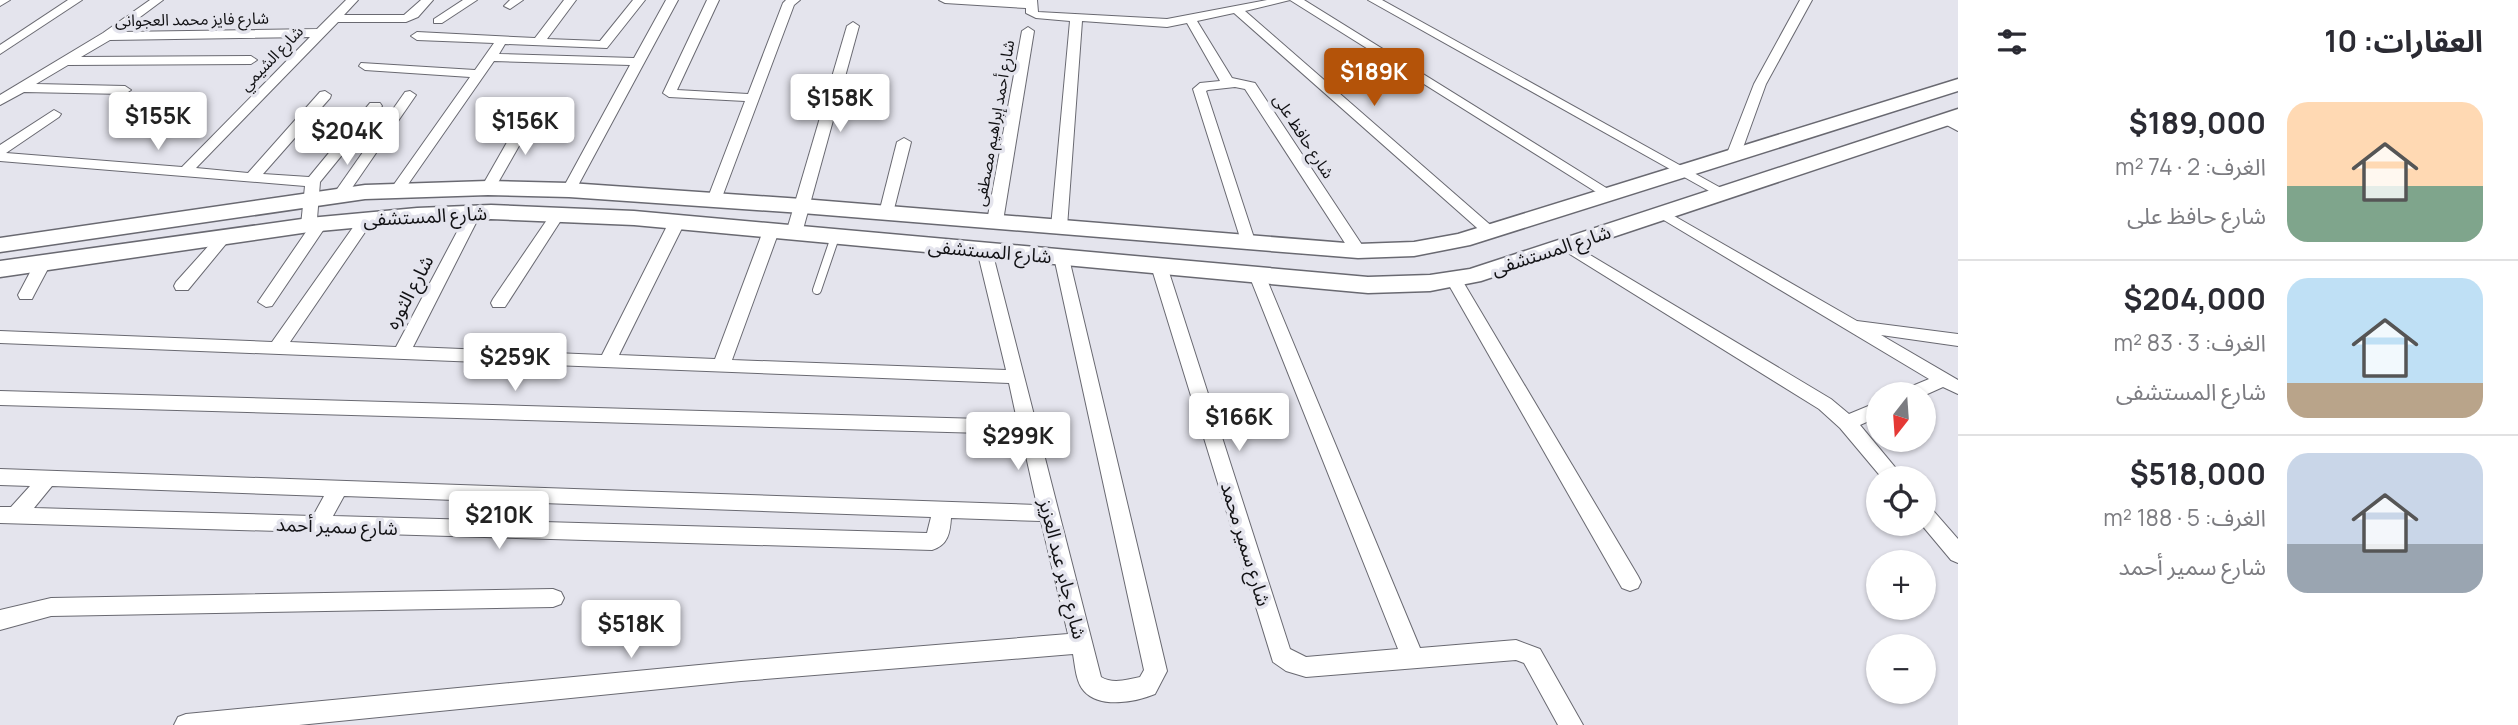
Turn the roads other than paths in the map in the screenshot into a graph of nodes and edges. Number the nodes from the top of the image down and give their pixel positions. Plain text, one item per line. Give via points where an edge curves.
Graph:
1 (5, 0) edge
2 (76, 0) edge
3 (157, 0) edge
4 (352, 0) edge
5 (427, 0) edge
6 (471, 0) edge
7 (570, 0) edge
8 (639, 0) edge
9 (672, 0) edge
10 (713, 0) edge
11 (794, 0) edge
12 (945, 0) edge
13 (1285, 0) edge
14 (1296, 0) edge
15 (1374, 0) edge
16 (1806, 0) edge
17 (1031, 2) edge
18 (0, 3) edge
19 (1236, 9) junction
20 (335, 18) junction
21 (1076, 18) junction
22 (1190, 18) junction
23 (438, 21) dead end
24 (853, 26) dead end
25 (1028, 31) dead end
26 (320, 33) junction
27 (107, 36) junction
28 (417, 36) dead end
29 (502, 40) junction
30 (538, 42) junction
31 (0, 50) edge
32 (490, 57) junction
33 (251, 60) dead end
34 (66, 61) junction
35 (639, 62) junction
36 (365, 66) dead end
37 (478, 74) junction
38 (1234, 83) junction
39 (1958, 85) edge
40 (22, 88) junction
41 (125, 90) dead end
42 (325, 95) dead end
43 (410, 95) dead end
44 (753, 98) junction
45 (0, 101) edge
46 (375, 106) dead end
47 (533, 109) dead end
48 (54, 114) dead end
49 (1954, 121) edge
50 (904, 142) dead end
51 (0, 150) edge
52 (1733, 156) junction
53 (0, 157) edge
54 (1684, 171) junction
55 (186, 172) junction
56 (252, 177) junction
57 (488, 188) junction
58 (312, 190) junction
59 (397, 190) junction
60 (569, 190) junction
61 (1723, 193) junction
62 (1609, 194) junction
63 (340, 195) junction
64 (714, 200) junction
65 (802, 206) junction
66 (474, 213) junction
67 (886, 213) junction
68 (1662, 213) junction
69 (558, 214) junction
70 (366, 219) junction
71 (677, 222) junction
72 (995, 222) junction
73 (315, 224) junction
74 (1059, 227) junction
75 (771, 231) junction
76 (1490, 232) junction
77 (794, 233) junction
78 (225, 236) junction
79 (835, 237) junction
80 (1248, 244) junction
81 (0, 245) edge
82 (1565, 245) junction
83 (985, 250) junction
84 (1358, 251) junction
85 (1062, 257) junction
86 (43, 263) junction
87 (1159, 266) junction
88 (0, 269) edge
89 (1258, 275) junction
90 (1454, 280) junction
91 (182, 286) dead end
92 (817, 290) dead end
93 (26, 295) dead end
94 (266, 302) dead end
95 (499, 303) dead end
96 (1848, 324) junction
97 (0, 337) edge
98 (1958, 340) edge
99 (277, 348) junction
100 (401, 353) junction
101 (607, 361) junction
102 (720, 366) junction
103 (1016, 377) junction
104 (1950, 384) edge
105 (0, 398) edge
106 (1866, 414) edge
107 (1847, 423) junction
108 (1028, 427) junction
109 (1884, 466) edge
110 (0, 477) edge
111 (47, 479) junction
112 (338, 489) junction
113 (942, 510) junction
114 (1049, 513) junction
115 (8, 515) edge
116 (318, 525) junction
117 (1936, 528) edge
118 (1958, 554) edge
119 (1630, 582) dead end
120 (553, 598) dead end
121 (0, 620) edge
122 (1081, 643) junction
123 (1413, 658) junction
124 (186, 725) edge
125 (1571, 725) edge

1 - 18 street
2 - 31 street
3 - 27 street
4 - 20 street, شارع الشيمي
5 - 20 street via 406,19
6 - 23 street
7 - 30 street
8 - 30 street via 606,44
9 - 35 street
10 - 44 street via 669,93
11 - 44 street
12 - 17 street
13 - 19 street
14 - 62 street
15 - 54 street
16 - 52 street via 1760,84
17 - 21 street via 1036,15
19 - 22 street
19 - 76 street
20 - 26 street, شارع الشيمي
21 - 22 street via 1157,23
21 - 74 street
22 - 38 street, شارع حافظ على via 1227,80
24 - 65 street
25 - 72 street, شارع أحمد إبراهيم مصطفى
26 - 27 street, شارع فايز محمد العجوانى
26 - 55 street, شارع الشيمي
27 - 34 street
28 - 29 street
29 - 30 street
29 - 32 street
32 - 35 street
32 - 37 street
33 - 34 street
34 - 40 street
35 - 60 street
36 - 37 street
37 - 59 street
38 - 80 street via 1199,89
38 - 84 street, شارع حافظ على via 1250,86
39 - 52 street, شارع المستشفى
40 - 41 street
40 - 45 street
42 - 56 street
43 - 63 street
44 - 64 street
46 - 58 street
47 - 57 street
48 - 51 street
49 - 61 street, شارع المستشفى
50 - 67 street
52 - 54 street, شارع المستشفى
53 - 55 street
54 - 61 street
54 - 62 street, شارع المستشفى
55 - 56 street
56 - 58 street
57 - 59 street, شارع المستشفى
57 - 60 street, شارع المستشفى
58 - 63 street, شارع المستشفى
58 - 73 street
58 - 81 street, شارع المستشفى
59 - 63 street, شارع المستشفى
60 - 64 street, شارع المستشفى
61 - 68 street, شارع المستشفى
62 - 76 street, شارع المستشفى
64 - 65 street, شارع المستشفى
65 - 67 street, شارع المستشفى
65 - 77 street
66 - 69 street, شارع المستشفى
66 - 70 street, شارع المستشفى
66 - 100 street, شارع الثوره
67 - 72 street, شارع المستشفى
68 - 82 street, شارع المستشفى
68 - 96 street
69 - 71 street, شارع المستشفى
69 - 95 street
70 - 73 street, شارع المستشفى
70 - 99 street
71 - 75 street, شارع المستشفى
71 - 101 street
72 - 74 street, شارع المستشفى
73 - 78 street, شارع المستشفى
73 - 94 street
74 - 80 street, شارع المستشفى
75 - 77 street, شارع المستشفى
75 - 102 street
76 - 84 street, شارع المستشفى via 1414,249
77 - 79 street, شارع المستشفى
78 - 86 street, شارع المستشفى
78 - 91 street
79 - 83 street, شارع المستشفى
79 - 92 lane
80 - 84 street, شارع المستشفى
82 - 90 street, شارع المستشفى
82 - 107 street via 1825,404
83 - 85 street, شارع المستشفى
83 - 103 street, شارع جابر عبد العزيز
85 - 87 street, شارع المستشفى
85 - 122 street, شارع جابر عبد العزيز via 1156,671 1147,687 1098,690 1091,683
86 - 88 street, شارع المستشفى
86 - 93 street
87 - 89 street, شارع المستشفى
87 - 123 street, شارع سمير محمد via 1281,655 1306,667
89 - 90 street, شارع المستشفى via 1368,285
89 - 123 street
90 - 119 street
96 - 98 street
96 - 104 street
97 - 99 street
99 - 100 street
100 - 101 street
101 - 102 street
102 - 103 street
103 - 108 street, شارع جابر عبد العزيز
105 - 108 street
106 - 107 street
107 - 109 street
108 - 114 street, شارع جابر عبد العزيز
110 - 111 street
111 - 112 street
111 - 115 street
112 - 113 street
112 - 116 street
113 - 114 street
113 - 116 street, شارع سمير أحمد via 940,534 932,542
114 - 122 street, شارع جابر عبد العزيز
115 - 116 street, شارع سمير أحمد
117 - 118 street
120 - 121 street via 51,607
122 - 124 street
123 - 125 street via 1524,652 1540,667

